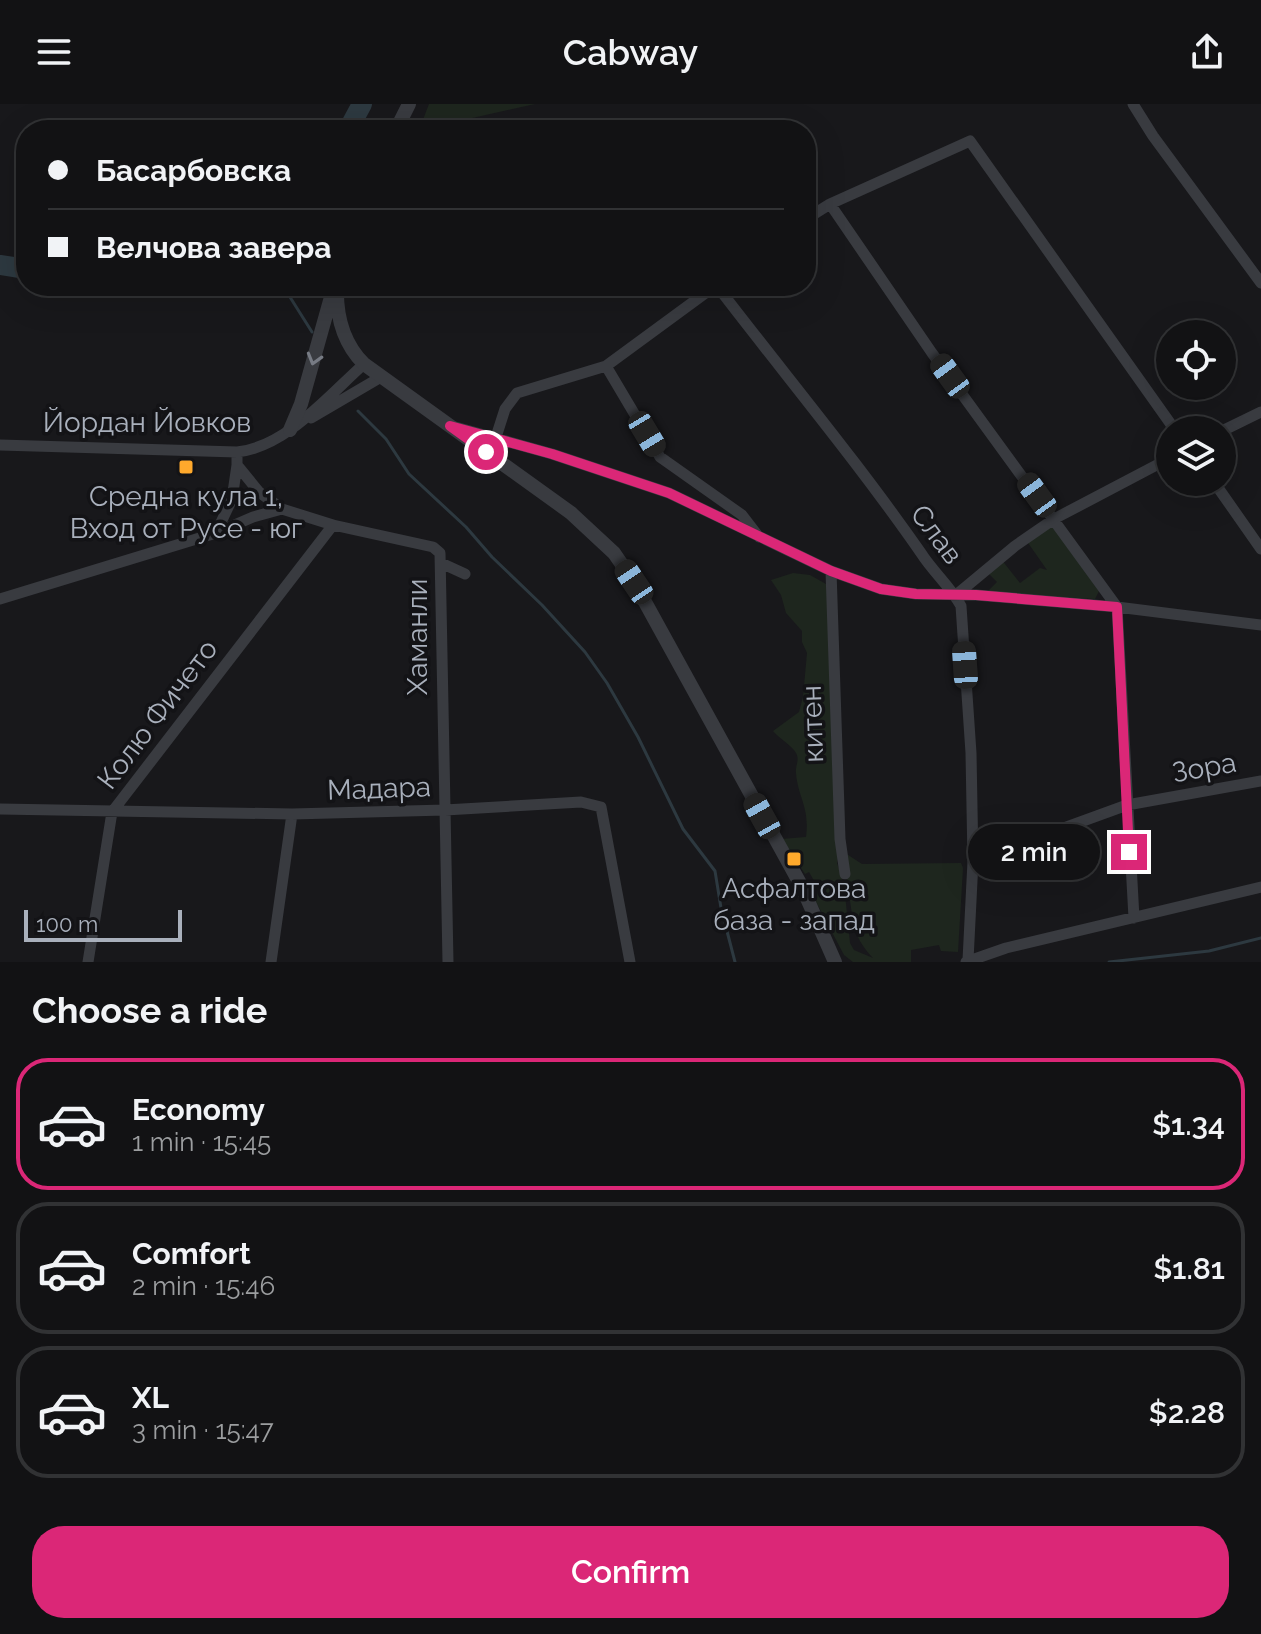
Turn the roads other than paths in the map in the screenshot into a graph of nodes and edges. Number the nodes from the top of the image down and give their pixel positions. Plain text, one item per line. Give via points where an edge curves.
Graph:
1 (1133, 104) edge
2 (830, 204) junction
3 (816, 213) edge
4 (1261, 283) edge
5 (333, 296) edge
6 (337, 296) edge
7 (701, 296) edge
8 (724, 296) edge
9 (364, 364) junction
10 (606, 366) junction
11 (381, 377) junction
12 (1261, 412) edge
13 (1165, 416) edge
14 (1236, 424) edge
15 (450, 426) junction
16 (290, 430) junction
17 (496, 437) junction
18 (0, 445) edge
19 (237, 452) junction
20 (237, 465) junction
21 (1156, 465) edge
22 (1224, 496) edge
23 (282, 509) junction
24 (1054, 519) junction
25 (333, 525) junction
26 (216, 533) junction
27 (759, 538) junction
28 (1261, 549) edge
29 (441, 563) junction
30 (831, 571) junction
31 (465, 574) dead end
32 (955, 595) junction
33 (0, 599) edge
34 (1117, 607) junction
35 (1261, 625) edge
36 (1261, 781) edge
37 (1127, 805) junction
38 (0, 809) edge
39 (445, 810) junction
40 (112, 812) junction
41 (292, 814) junction
42 (973, 861) junction
43 (845, 874) dead end
44 (1261, 887) edge
45 (1134, 918) junction
46 (967, 961) edge
47 (88, 962) edge
48 (271, 962) edge
49 (448, 962) edge
50 (630, 962) edge
51 (834, 962) edge

1 - 4 street
2 - 3 street
2 - 13 street via 970,141
2 - 24 street
5 -> 16 street
6 - 9 street via 345,336
7 - 10 street
8 - 32 street, Слав
9 - 11 street
9 - 16 street
10 - 17 street via 517,393
10 - 27 street via 660,457 742,515
11 - 15 street
11 - 16 street
12 - 14 street
15 - 17 street
15 - 51 street via 571,513 614,553 802,887
16 - 19 street, Йордан Йовков via 257,449
17 - 27 street via 669,493
18 - 19 street, Йордан Йовков
19 - 20 street
20 - 23 street, Хаманли
20 - 26 street via 232,499
21 - 24 street
22 - 28 street
23 - 25 street, Хаманли
23 - 26 street
24 - 32 street
24 - 34 street
25 - 29 street, Хаманли via 433,547
25 - 40 street, Колю Фичето
26 - 33 street
27 - 30 street
29 - 31 street
29 - 39 street, Хаманли
30 - 32 street via 881,589
30 - 43 street, китен
32 - 34 street
32 - 42 street, Слав via 961,606 971,753
34 - 35 street
34 - 37 street
36 - 37 street, Зора
37 - 42 street, Зора
37 - 45 street
38 - 40 street, Мадара
39 - 41 street, Мадара
39 - 49 street, Хаманли
39 - 50 street, Мадара via 581,802 601,807
40 - 41 street, Мадара
40 - 47 street, Колю Фичето
41 - 48 street
42 - 46 street, Слав
44 - 45 street
45 - 46 street

